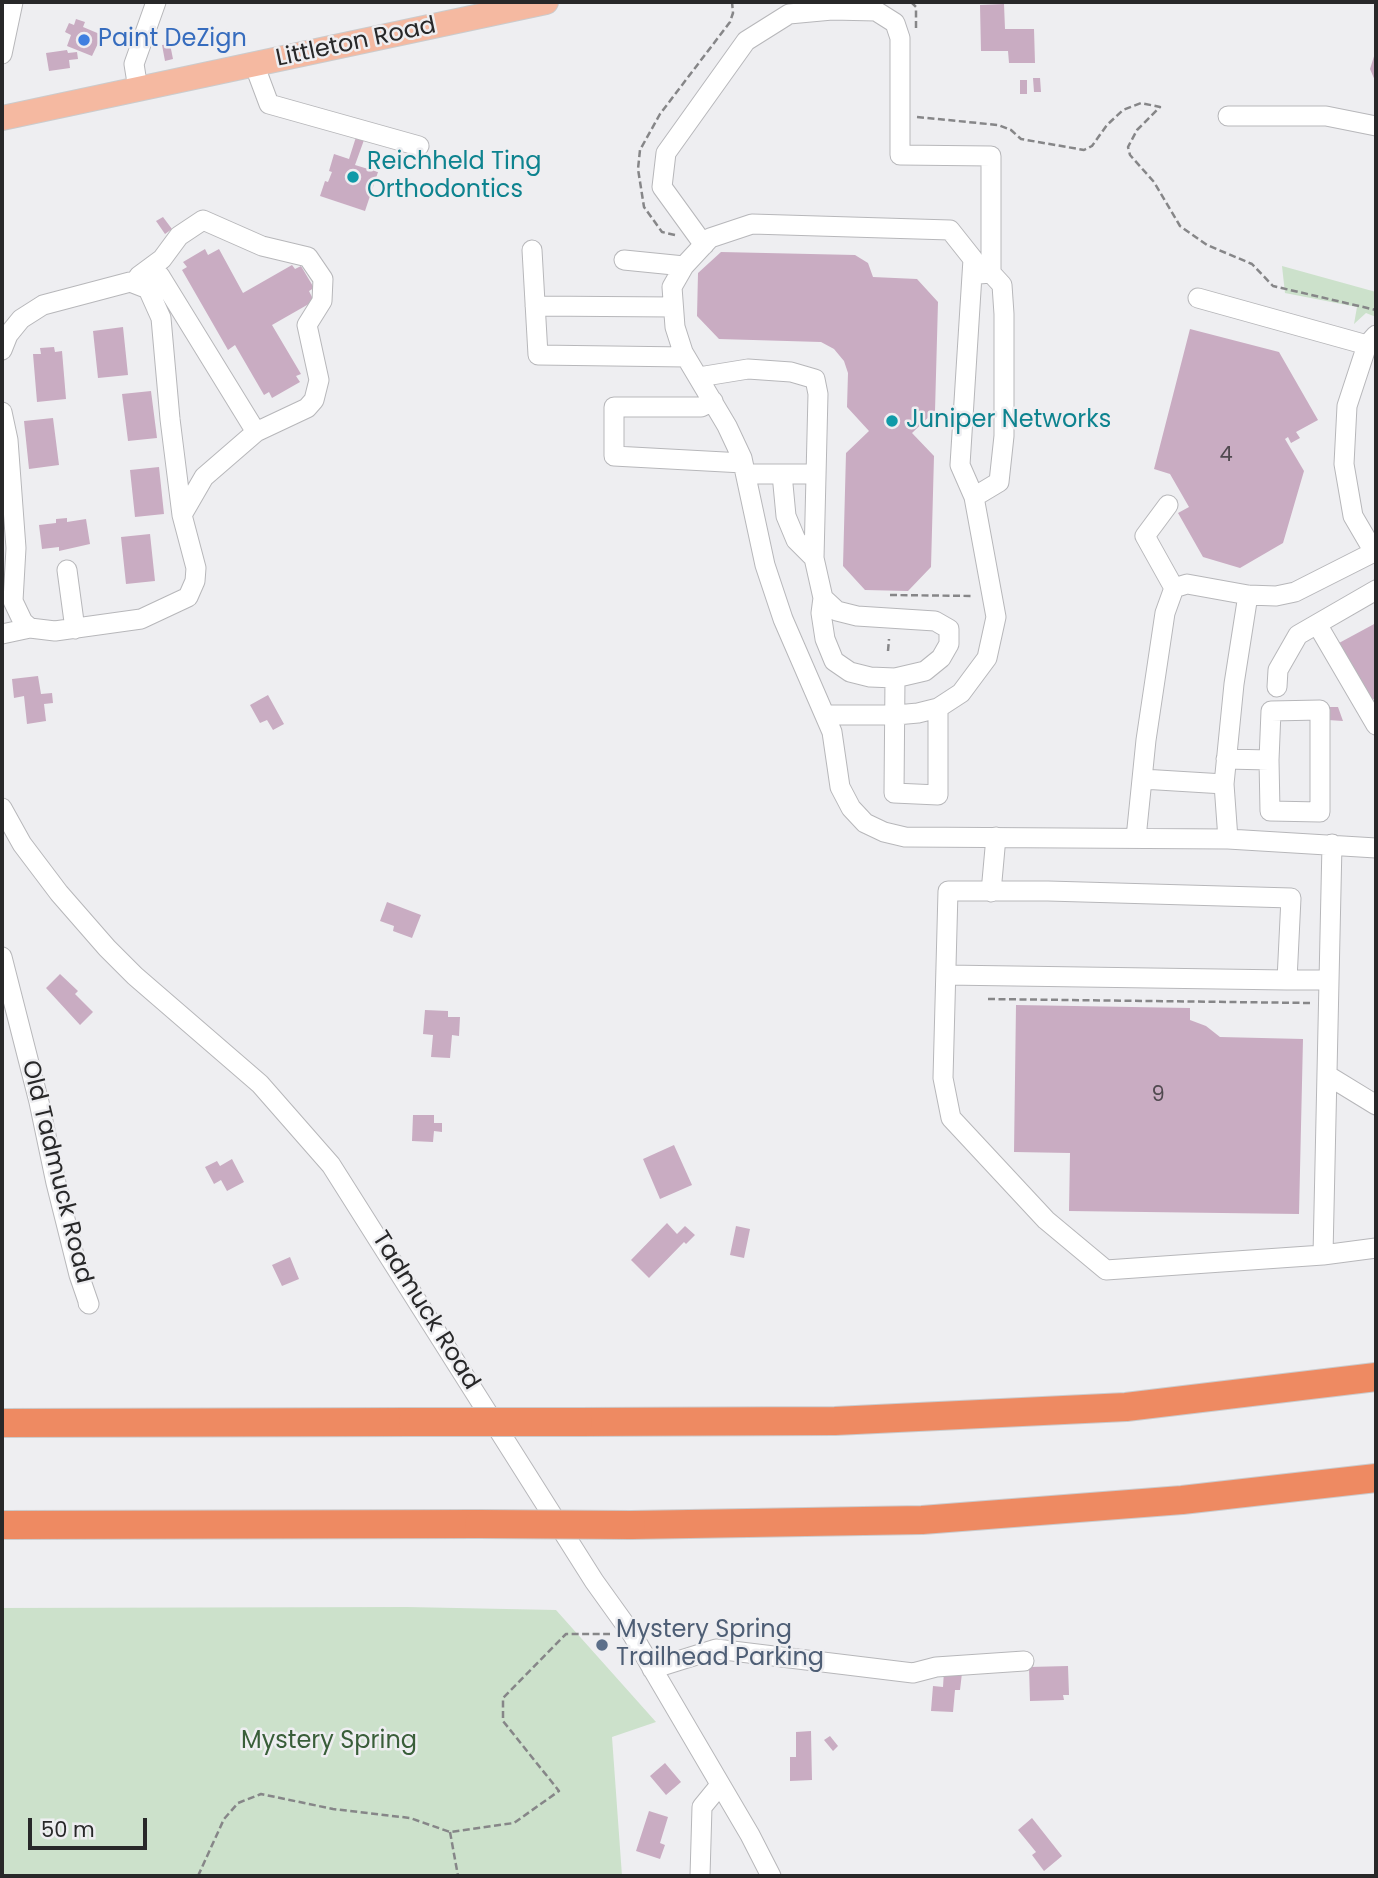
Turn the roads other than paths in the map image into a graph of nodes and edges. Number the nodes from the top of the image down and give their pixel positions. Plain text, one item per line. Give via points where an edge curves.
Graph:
1 (13, 2) edge
2 (156, 2) edge
3 (546, 2) edge
4 (4, 33) edge
5 (2, 54) edge
6 (254, 64) junction
7 (138, 89) junction
8 (1228, 116) dead end
9 (2, 118) edge
10 (1376, 126) edge
11 (419, 146) dead end
12 (704, 245) junction
13 (532, 250) dead end
14 (624, 260) dead end
15 (684, 266) junction
16 (981, 274) junction
17 (137, 279) junction
18 (1198, 298) dead end
19 (535, 306) junction
20 (673, 307) junction
21 (1372, 340) edge
22 (2, 350) edge
23 (686, 357) junction
24 (699, 377) junction
25 (713, 401) junction
26 (2, 412) edge
27 (256, 432) junction
28 (745, 469) junction
29 (782, 474) junction
30 (816, 474) junction
31 (974, 497) junction
32 (1168, 505) dead end
33 (182, 515) junction
34 (1375, 551) edge
35 (814, 558) junction
36 (68, 570) dead end
37 (1174, 588) junction
38 (1376, 590) edge
39 (1248, 595) junction
40 (823, 598) junction
41 (1317, 624) junction
42 (30, 628) junction
43 (75, 629) junction
44 (2, 634) edge
45 (895, 678) junction
46 (1278, 687) dead end
47 (938, 708) junction
48 (826, 715) junction
49 (896, 715) junction
50 (1376, 725) edge
51 (1226, 759) junction
52 (1269, 760) junction
53 (1142, 779) junction
54 (1224, 784) junction
55 (2, 810) edge
56 (996, 837) junction
57 (1136, 838) junction
58 (1228, 839) junction
59 (1332, 844) junction
60 (1376, 848) edge
61 (991, 892) junction
62 (2, 957) edge
63 (946, 975) junction
64 (1287, 980) junction
65 (1329, 980) junction
66 (1327, 1075) junction
67 (1376, 1105) edge
68 (1376, 1248) edge
69 (1324, 1255) junction
70 (88, 1303) dead end
71 (1376, 1377) edge
72 (2, 1423) edge
73 (1376, 1478) edge
74 (2, 1525) edge
75 (1024, 1661) dead end
76 (652, 1668) junction
77 (720, 1785) junction
78 (700, 1876) edge
79 (771, 1876) edge

1 - 4 street
2 - 7 street via 134,64
3 - 6 main road, Littleton Road
4 - 5 street
6 - 7 main road, Littleton Road
6 - 11 street via 269,104
7 - 9 main road, Littleton Road
8 - 10 street via 1326,116
12 - 15 street
12 - 16 street via 710,238 752,224 950,230
12 - 16 street via 662,187 667,153 746,41 789,14 876,11 895,23 900,38 900,155 991,156
13 - 19 street
14 - 15 street
15 - 20 street via 672,287
16 - 31 street via 960,466
16 - 31 street via 1002,285 1004,436 999,482
17 - 22 street via 43,305 21,319
17 - 27 street via 160,276
17 - 27 street via 162,259 179,236 203,220 262,246 308,257 323,279 322,301 307,325 319,380 314,400 307,408
17 - 33 street via 148,289 161,318
18 - 21 street
19 - 20 street
19 - 23 street via 538,355
20 - 23 street
21 - 34 street via 1347,406 1345,464 1353,516
23 - 24 street
24 - 25 street
24 - 30 street via 748,369 815,379
25 - 28 street
25 - 28 street via 701,407 614,407 614,456
26 - 42 street via 16,548 13,601
27 - 33 street via 204,477
28 - 29 street
28 - 48 street via 783,619
29 - 30 street
29 - 35 street via 786,516 796,540
30 - 35 street
31 - 47 street via 996,617 987,659 961,692
32 - 37 street via 1145,536
33 - 43 street via 195,568 188,597 141,619
34 - 39 street via 1295,592
35 - 40 street
36 - 43 street
37 - 39 street via 1187,584
37 - 53 street via 1165,613
38 - 41 street
39 - 51 street
40 - 45 street via 825,639 834,661 850,672
40 - 45 street via 847,614 935,621 949,629 949,645 942,658 925,671
41 - 46 street via 1298,635 1278,670
41 - 50 street
42 - 43 street
42 - 44 street
45 - 49 street
47 - 49 street
47 - 49 street via 939,795 894,793
48 - 49 street
48 - 56 street via 840,787 865,823 905,837
51 - 52 street
51 - 54 street
52 - 52 street via 1270,711 1320,710 1320,812 1270,811
53 - 54 street
53 - 57 street
54 - 58 street
55 - 76 street, Tadmuck Road via 59,893 107,948 260,1084 331,1165
56 - 57 street
56 - 61 street
57 - 58 street
58 - 59 street
59 - 60 street
59 - 65 street
61 - 63 street via 948,891
61 - 64 street via 1291,898
62 - 70 street, Old Tadmuck Road
63 - 64 street
63 - 69 street via 943,1078 951,1118 1046,1220 1106,1270
64 - 65 street
65 - 66 street
66 - 67 street
66 - 69 street
68 - 69 street
71 - 72 highway, bridge via 1126,1407 835,1421
73 - 74 highway, bridge via 1182,1500 922,1520
75 - 76 street via 913,1673 716,1649
76 - 77 street, Tadmuck Road
77 - 78 street via 702,1807
77 - 79 street, Tadmuck Road

